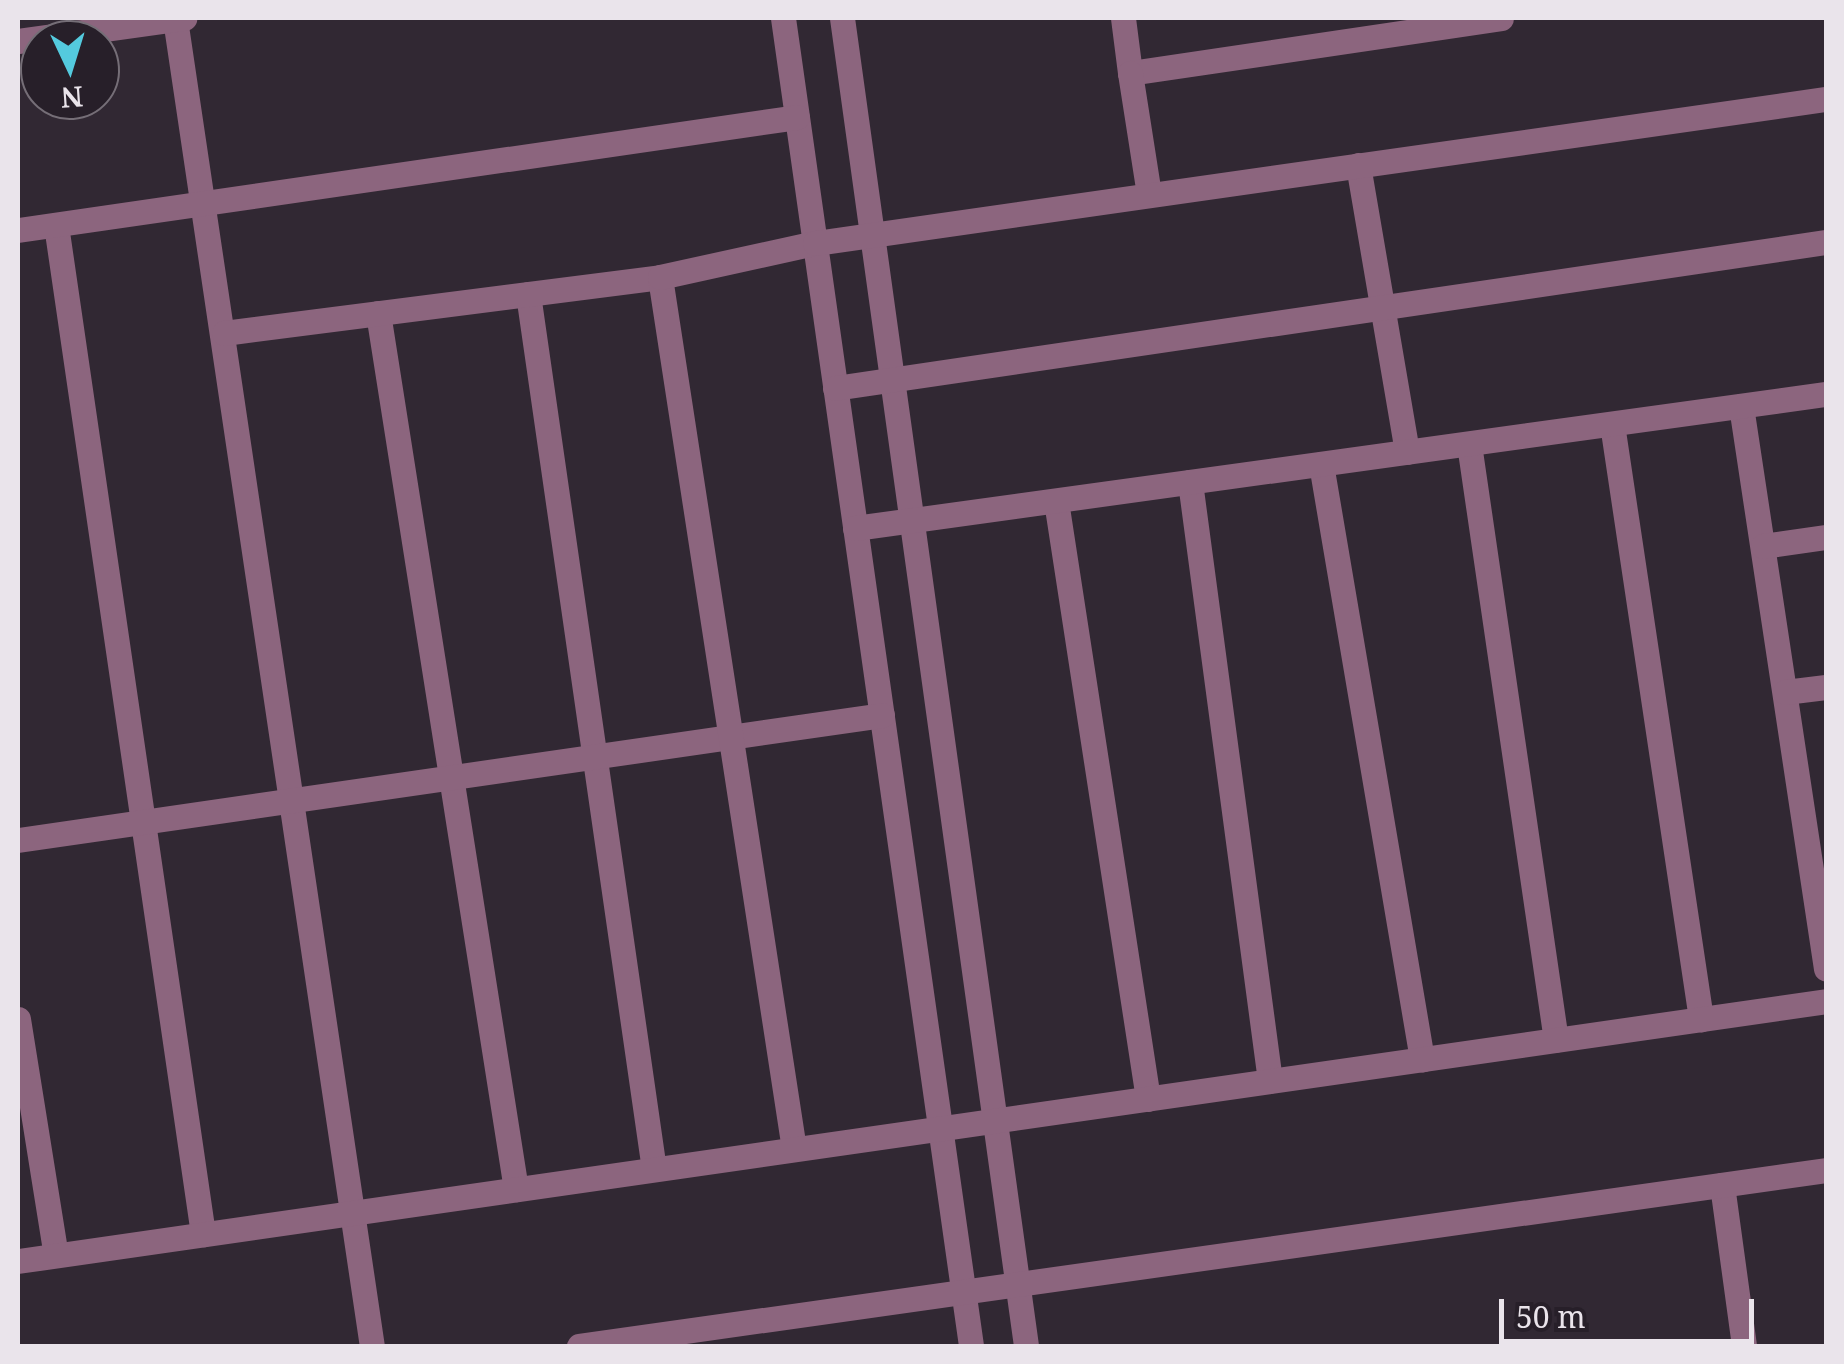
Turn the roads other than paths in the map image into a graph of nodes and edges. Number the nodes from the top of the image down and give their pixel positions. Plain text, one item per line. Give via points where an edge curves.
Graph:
1 (184, 18) edge
2 (783, 18) edge
3 (842, 18) edge
4 (1123, 18) edge
5 (1501, 18) edge
6 (174, 19) edge
7 (120, 22) edge
8 (1130, 73) junction
9 (1826, 99) edge
10 (797, 117) junction
11 (1358, 165) junction
12 (1149, 195) junction
13 (204, 204) junction
14 (56, 224) junction
15 (18, 230) edge
16 (872, 234) junction
17 (1826, 242) edge
18 (815, 243) junction
19 (660, 277) junction
20 (528, 294) junction
21 (1386, 306) junction
22 (378, 313) junction
23 (224, 332) junction
24 (892, 380) junction
25 (835, 388) junction
26 (1826, 394) edge
27 (1742, 406) junction
28 (1612, 424) junction
29 (1469, 444) junction
30 (1407, 452) junction
31 (1321, 464) junction
32 (1190, 482) junction
33 (1056, 501) junction
34 (912, 521) junction
35 (856, 528) junction
36 (1826, 537) edge
37 (1762, 546) junction
38 (1826, 687) edge
39 (1784, 692) junction
40 (882, 715) junction
41 (731, 741) junction
42 (595, 759) junction
43 (451, 778) junction
44 (298, 799) junction
45 (141, 822) junction
46 (18, 840) edge
47 (1826, 968) edge
48 (1826, 1002) edge
49 (18, 1020) edge
50 (1700, 1020) junction
51 (1556, 1040) junction
52 (1422, 1059) junction
53 (1270, 1081) junction
54 (1148, 1099) junction
55 (994, 1121) junction
56 (940, 1128) junction
57 (794, 1150) junction
58 (654, 1170) junction
59 (1826, 1170) edge
60 (1722, 1185) junction
61 (516, 1189) junction
62 (353, 1212) junction
63 (203, 1234) junction
64 (56, 1255) junction
65 (18, 1261) edge
66 (1017, 1284) junction
67 (963, 1292) junction
68 (372, 1346) edge
69 (579, 1346) edge
70 (971, 1346) edge
71 (1026, 1346) edge
72 (1744, 1346) edge

1 - 6 street
2 - 10 street
3 - 16 street
4 - 8 street
5 - 8 street
6 - 7 street
6 - 13 street
8 - 12 street
9 - 11 street
10 - 13 street
10 - 18 street
11 - 12 street
11 - 21 street
12 - 16 street
13 - 14 street
13 - 23 street
14 - 15 street
14 - 45 street
16 - 18 street
16 - 24 street
17 - 21 street
18 - 19 street
18 - 25 street
19 - 20 street
19 - 41 street
20 - 22 street
20 - 42 street
21 - 24 street
21 - 30 street
22 - 23 street
22 - 43 street
23 - 44 street
24 - 25 street
24 - 34 street
25 - 35 street
26 - 27 street
27 - 28 street
27 - 37 street
28 - 29 street
28 - 50 street
29 - 30 street
29 - 51 street
30 - 31 street
31 - 32 street
31 - 52 street
32 - 33 street
32 - 53 street
33 - 34 street
33 - 54 street
34 - 35 street
34 - 55 street
35 - 40 street
36 - 37 street
37 - 39 street
38 - 39 street
39 - 47 street
40 - 41 street
40 - 56 street
41 - 42 street
41 - 57 street
42 - 43 street
42 - 58 street
43 - 44 street
43 - 61 street
44 - 45 street
44 - 62 street
45 - 46 street
45 - 63 street
48 - 50 street
49 - 64 street
50 - 51 street
51 - 52 street
52 - 53 street
53 - 54 street
54 - 55 street
55 - 56 street
55 - 66 street
56 - 57 street
56 - 67 street
57 - 58 street
58 - 61 street
59 - 60 street
60 - 66 street
60 - 72 street
61 - 62 street
62 - 63 street
62 - 68 street
63 - 64 street
64 - 65 street
66 - 67 street
66 - 71 street
67 - 69 street
67 - 70 street

